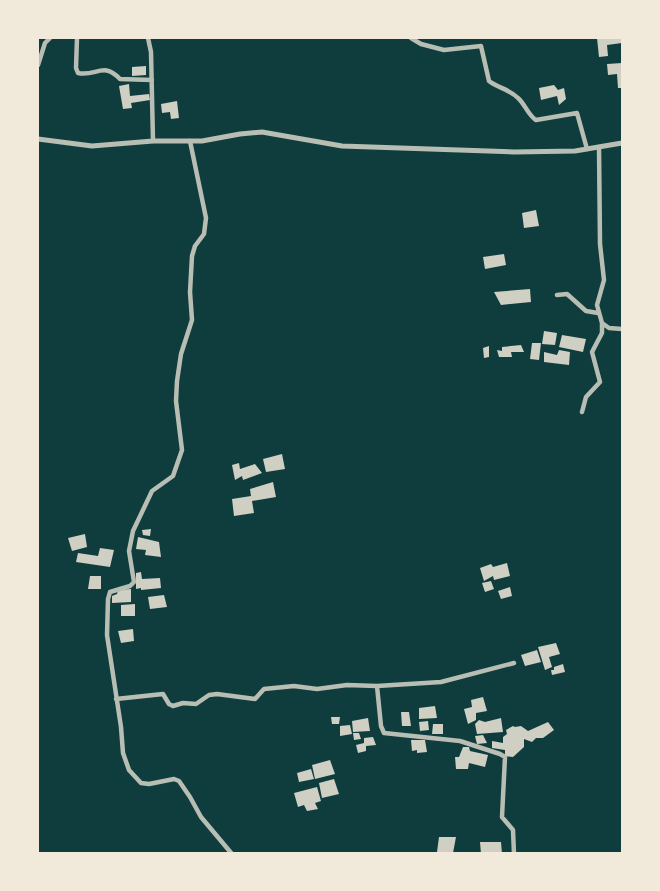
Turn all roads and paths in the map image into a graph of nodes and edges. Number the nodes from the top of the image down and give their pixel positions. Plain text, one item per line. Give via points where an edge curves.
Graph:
1 (50, 38) edge
2 (77, 38) edge
3 (148, 38) edge
4 (411, 38) edge
5 (38, 65) edge
6 (152, 80) junction
7 (38, 140) edge
8 (153, 141) junction
9 (190, 141) junction
10 (622, 143) edge
11 (599, 147) junction
12 (587, 149) junction
13 (557, 295) dead end
14 (598, 313) junction
15 (602, 323) junction
16 (622, 329) edge
17 (582, 412) dead end
18 (514, 663) dead end
19 (377, 686) junction
20 (116, 699) junction
21 (232, 854) edge
22 (514, 854) edge

1 - 5 street
2 - 6 street via 78,73 106,70 120,79
3 - 6 street
4 - 12 street via 444,50 481,46 489,81 510,91 536,120 577,113
6 - 8 street
7 - 8 street via 92,146
8 - 9 street
9 - 12 street via 262,132 342,146 514,152
9 - 20 street via 206,218 204,234 192,256 192,320 181,354 176,391 182,450 173,476 152,491 133,531 129,551 133,584 109,594 107,635
10 - 11 street
11 - 12 street
11 - 14 street via 604,280
13 - 14 street via 567,294 586,311
14 - 15 street
15 - 16 street
15 - 17 street via 602,333 592,352 600,382 586,397
18 - 19 street via 441,682
19 - 20 street via 294,686 264,689 255,699 209,695 196,704 169,704 163,694
19 - 22 street via 384,733 460,741 505,757 502,817 513,830
20 - 21 street via 129,770 145,784 174,779 179,782 201,817

